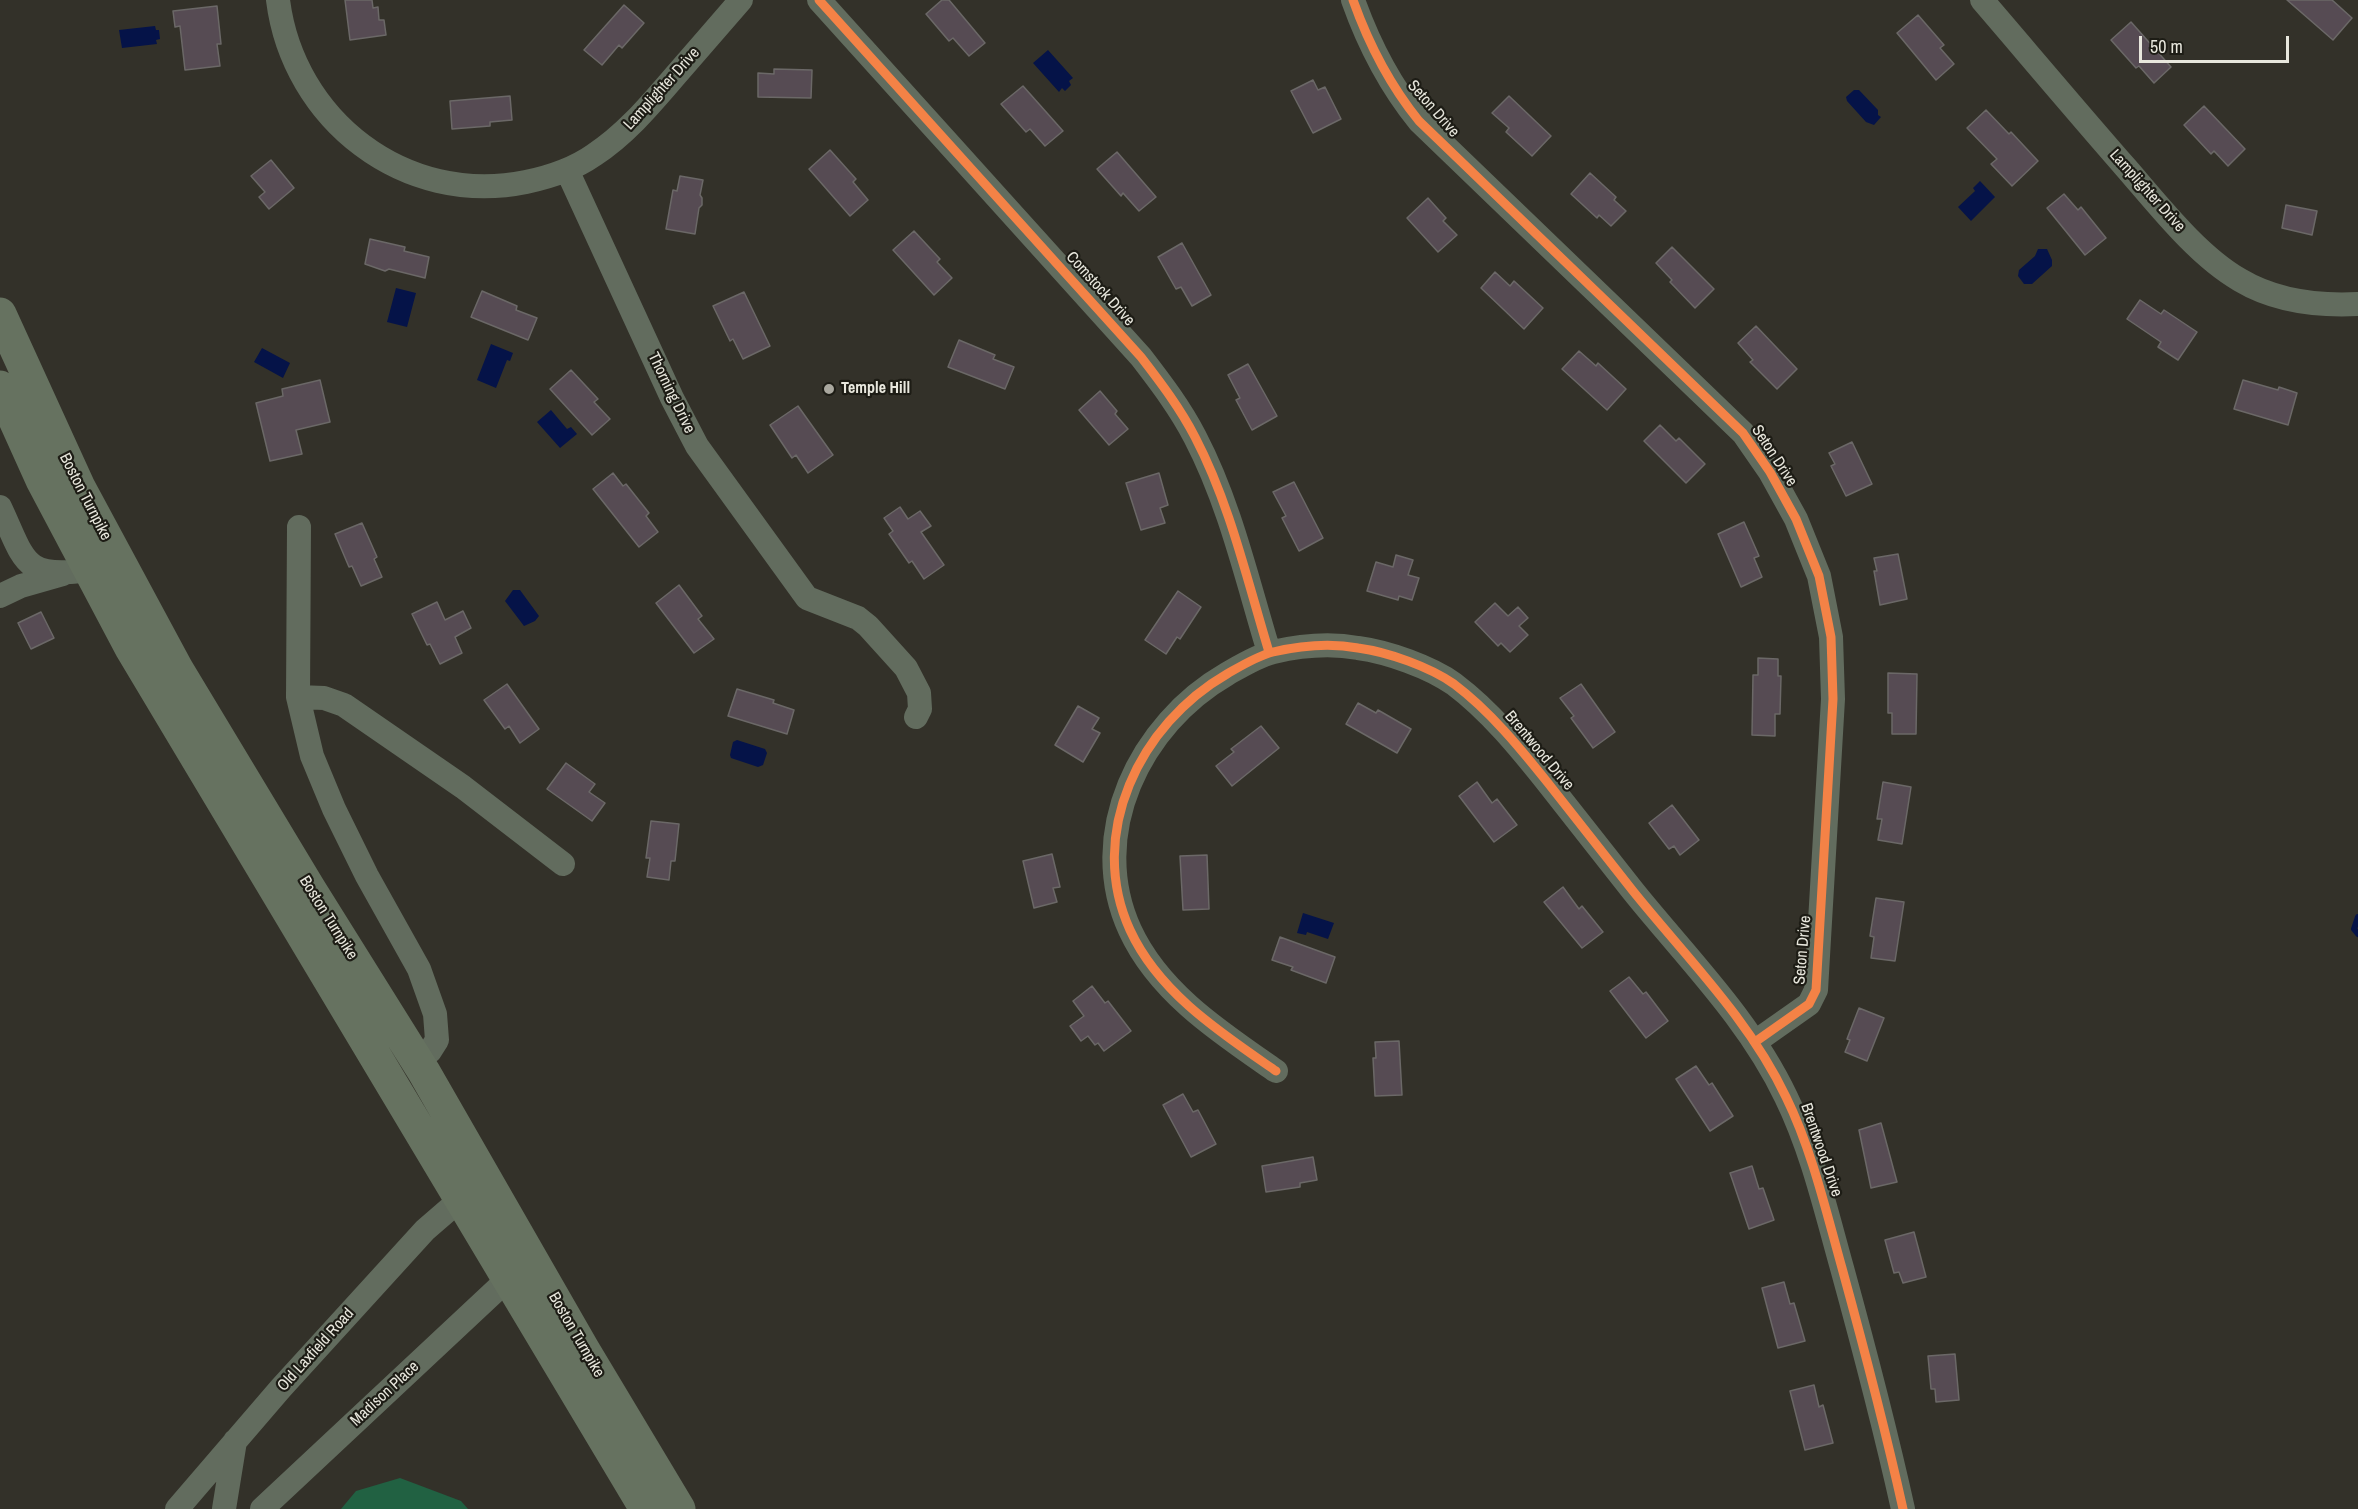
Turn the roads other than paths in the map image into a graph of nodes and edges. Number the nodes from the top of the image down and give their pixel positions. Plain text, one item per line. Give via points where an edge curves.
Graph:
1 (278, 0) edge
2 (741, 0) edge
3 (819, 0) edge
4 (1353, 0) edge
5 (1982, 0) edge
6 (567, 170) junction
7 (2358, 304) edge
8 (0, 314) edge
9 (0, 387) edge
10 (0, 507) edge
11 (299, 527) dead end
12 (76, 572) junction
13 (0, 596) edge
14 (1269, 652) junction
15 (298, 697) junction
16 (916, 717) dead end
17 (563, 864) dead end
18 (1755, 1042) junction
19 (417, 1062) junction
20 (1276, 1071) dead end
21 (462, 1198) junction
22 (508, 1278) junction
23 (235, 1441) junction
24 (177, 1509) edge
25 (224, 1509) edge
26 (262, 1509) edge
27 (646, 1509) edge
28 (679, 1509) edge
29 (1903, 1509) edge

1 - 6 street, Lamplighter Drive via 288,46 314,97 346,132 376,155 401,169 456,184 512,185
2 - 6 street, Lamplighter Drive via 636,121 592,157
3 - 14 street, Comstock Drive via 1169,393 1212,471
4 - 18 street, Seton Drive via 1389,81 1419,121 1743,433 1791,510 1819,576 1831,637 1833,699 1816,990 1809,1004
5 - 7 street, Lamplighter Drive via 2163,211 2217,266 2275,296 2327,306
6 - 16 street, Thorning Drive via 697,446 807,598 855,616 906,668 918,688 920,704
8 - 19 highway, Boston Turnpike via 65,460 124,575 177,669
9 - 12 highway, Boston Turnpike via 39,473
10 - 12 street via 24,560 43,571
11 - 15 street
12 - 13 street via 21,586
12 - 21 highway, Boston Turnpike via 136,657
14 - 18 street, Brentwood Drive via 1313,646 1358,648 1409,662 1450,682 1481,707 1526,756
14 - 20 street, Brentwood Drive via 1204,689 1157,735 1125,796 1114,863 1129,927 1156,972 1190,1007
15 - 17 street via 324,698 344,705 463,787
15 - 19 street via 312,756 334,809 419,969 435,1014 437,1040
18 - 29 street, Brentwood Drive via 1786,1096 1823,1202 1876,1390
19 - 28 highway, Boston Turnpike
21 - 22 highway, Boston Turnpike
21 - 23 street, Old Laxfield Road via 425,1230
22 - 26 street, Madison Place
22 - 27 highway, Boston Turnpike
23 - 24 street, Old Laxfield Road
23 - 25 street

